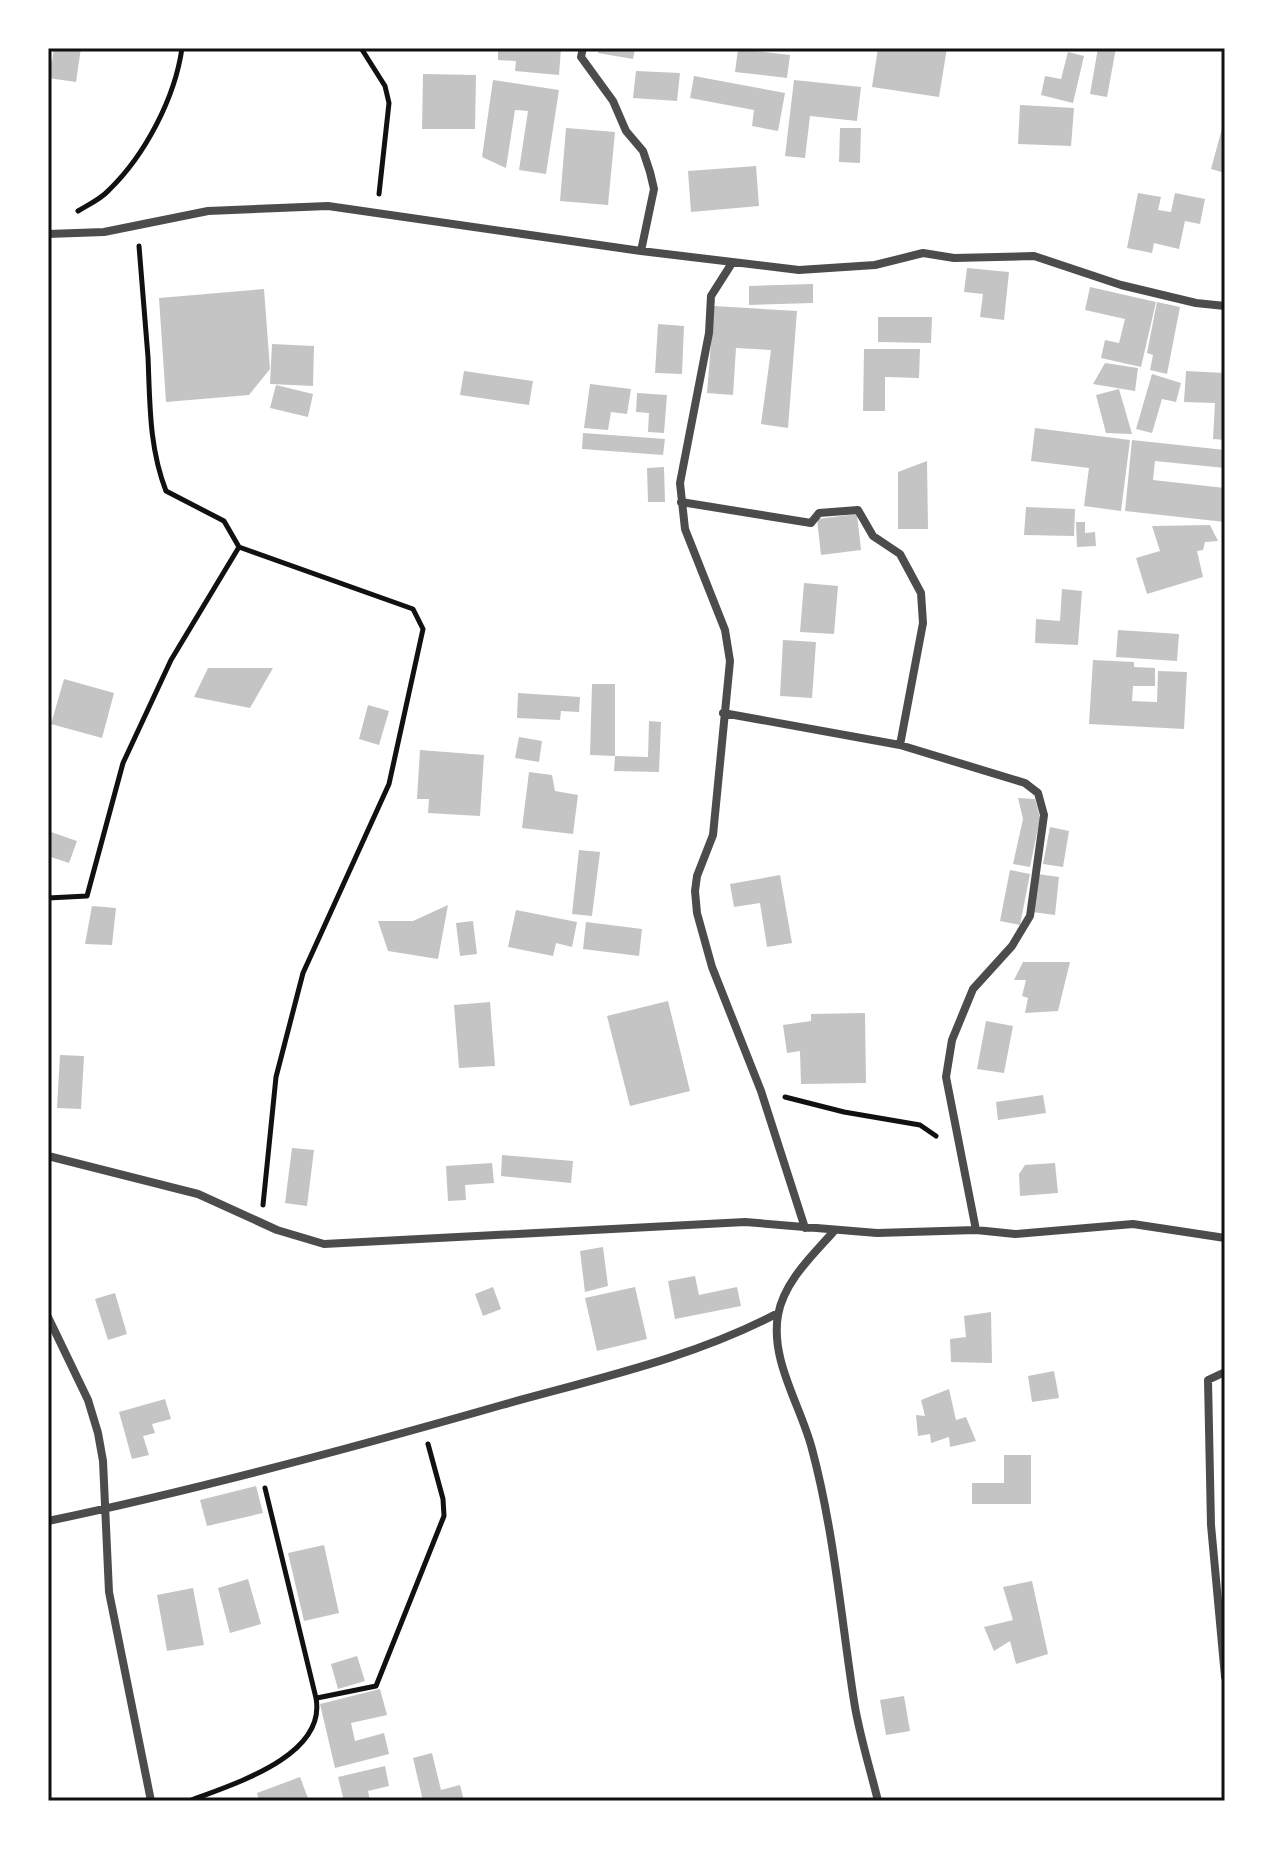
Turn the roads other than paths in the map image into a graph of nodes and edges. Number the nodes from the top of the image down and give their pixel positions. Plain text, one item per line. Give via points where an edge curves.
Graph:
1 (583, 48) edge
2 (48, 234) edge
3 (641, 251) junction
4 (732, 263) junction
5 (1225, 306) edge
6 (681, 502) junction
7 (723, 713) junction
8 (900, 745) junction
9 (48, 1156) edge
10 (805, 1228) junction
11 (835, 1230) junction
12 (976, 1230) junction
13 (1225, 1238) edge
14 (778, 1313) junction
15 (48, 1317) edge
16 (1225, 1372) edge
17 (106, 1509) junction
18 (48, 1521) edge
19 (1225, 1677) edge
20 (151, 1801) edge
21 (878, 1801) edge

1 - 3 street via 581,57 643,151 650,172 654,189
2 - 3 street via 81,234 208,211 328,206
3 - 4 street
4 - 5 street via 799,270 875,265 923,253 954,258 1034,256 1121,285
4 - 6 street via 711,296
6 - 7 street via 694,558 725,630 730,661
6 - 8 street via 811,523 819,513 858,510 873,536 900,554 921,593 923,623
7 - 8 street
7 - 10 street via 713,835 697,876 697,913
8 - 12 street via 1025,783 1038,793 1044,815 1030,916 1012,946 973,989 947,1060
9 - 10 street via 198,1194 324,1244 745,1222
10 - 11 street
11 - 12 street
11 - 14 street via 800,1271
12 - 13 street via 1041,1233 1133,1224
14 - 17 street via 722,1340 423,1427
14 - 21 street via 783,1366 812,1449 843,1607 854,1703
15 - 17 street via 98,1433
16 - 19 street via 1208,1380 1211,1525
17 - 18 street
17 - 20 street via 109,1592

